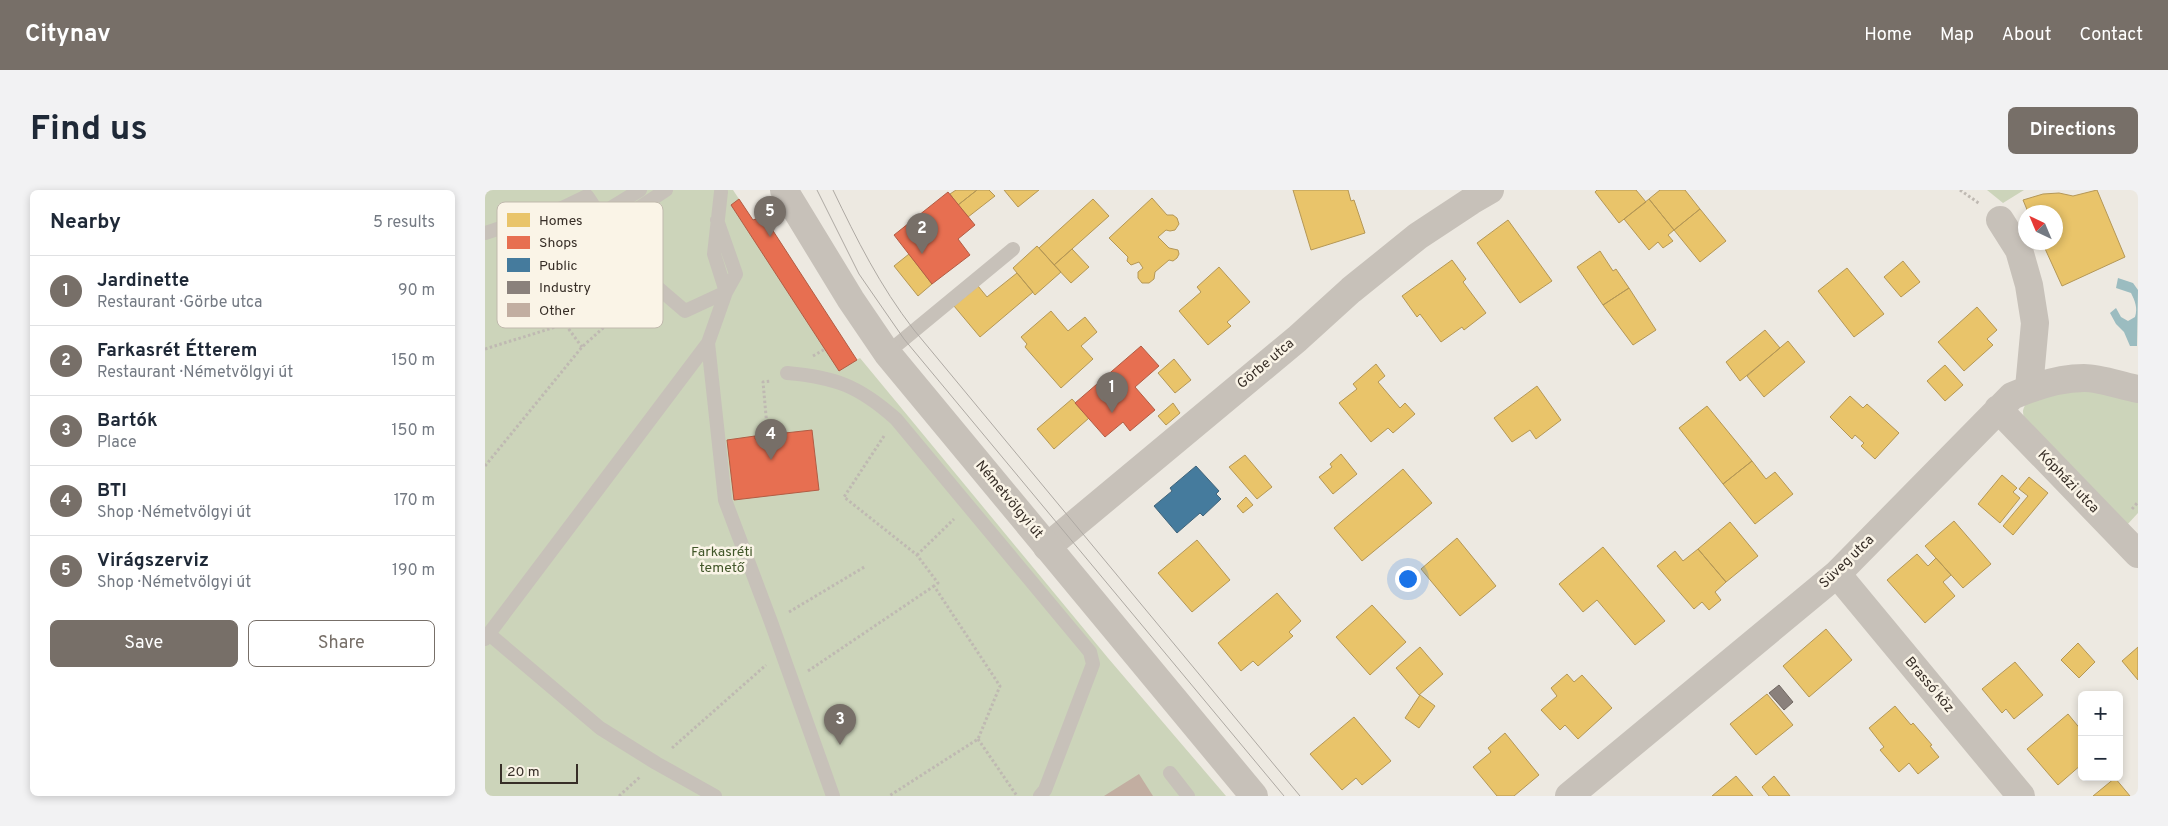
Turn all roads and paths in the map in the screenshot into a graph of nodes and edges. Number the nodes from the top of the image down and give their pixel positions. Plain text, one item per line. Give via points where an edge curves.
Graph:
1 (640, 190) edge
2 (666, 190) edge
3 (1490, 190) edge
4 (718, 191) edge
5 (786, 191) edge
6 (583, 192) edge
7 (570, 202) edge
8 (591, 202) edge
9 (620, 202) edge
10 (648, 202) edge
11 (2000, 220) dead end
12 (497, 229) edge
13 (485, 233) edge
14 (1013, 249) dead end
15 (663, 292) edge
16 (726, 292) junction
17 (552, 328) edge
18 (568, 328) edge
19 (603, 328) edge
20 (708, 344) junction
21 (582, 347) junction
22 (485, 349) edge
23 (887, 353) junction
24 (787, 373) joint
25 (2029, 388) junction
26 (2138, 389) edge
27 (1998, 409) junction
28 (896, 419) junction
29 (768, 438) dead end
30 (485, 466) edge
31 (967, 507) junction
32 (1047, 547) junction
33 (2138, 554) edge
34 (917, 555) junction
35 (866, 566) dead end
36 (1837, 574) junction
37 (934, 586) junction
38 (771, 622) junction
39 (487, 637) edge
40 (781, 651) junction
41 (793, 682) junction
42 (978, 739) junction
43 (656, 763) junction
44 (1170, 773) dead end
45 (619, 796) edge
46 (715, 796) edge
47 (833, 796) edge
48 (889, 796) edge
49 (1017, 796) edge
50 (1040, 796) edge
51 (1188, 796) edge
52 (1253, 796) edge
53 (1569, 796) edge
54 (2021, 796) edge

1 - 9 lane
2 - 10 lane
3 - 32 street, Görbe utca via 1418,236
4 - 16 lane via 714,254
5 - 23 street, Németvölgyi út via 851,300
6 - 7 lane
6 - 8 lane
11 - 25 street via 2019,250 2029,286 2035,323
12 - 13 lane
14 - 23 lane
15 - 16 lane via 685,311
16 - 20 lane
17 - 22 path
18 - 21 path
19 - 21 path
20 - 38 lane via 725,500
20 - 39 lane
21 - 30 path
23 - 32 street, Németvölgyi út
24 - 28 lane via 820,376 845,384 877,402
24 - 29 path via 789,380 763,382
25 - 26 street, Süveg utca via 2085,378
25 - 27 street, Süveg utca via 2012,396
27 - 33 street, Kópházi utca
27 - 36 street, Süveg utca
28 - 31 lane
28 - 34 path via 844,497
31 - 34 path
31 - 50 lane via 1090,652 1093,664
32 - 52 street, Németvölgyi út
34 - 37 path via 938,583
35 - 38 path
36 - 53 street, Süveg utca
36 - 54 street, Brassó köz
37 - 41 path
37 - 42 path via 1000,686
38 - 40 lane
39 - 43 lane via 600,728
40 - 41 lane
40 - 43 path
41 - 47 lane
42 - 48 path
42 - 49 path
43 - 45 path
43 - 46 lane
44 - 51 lane

